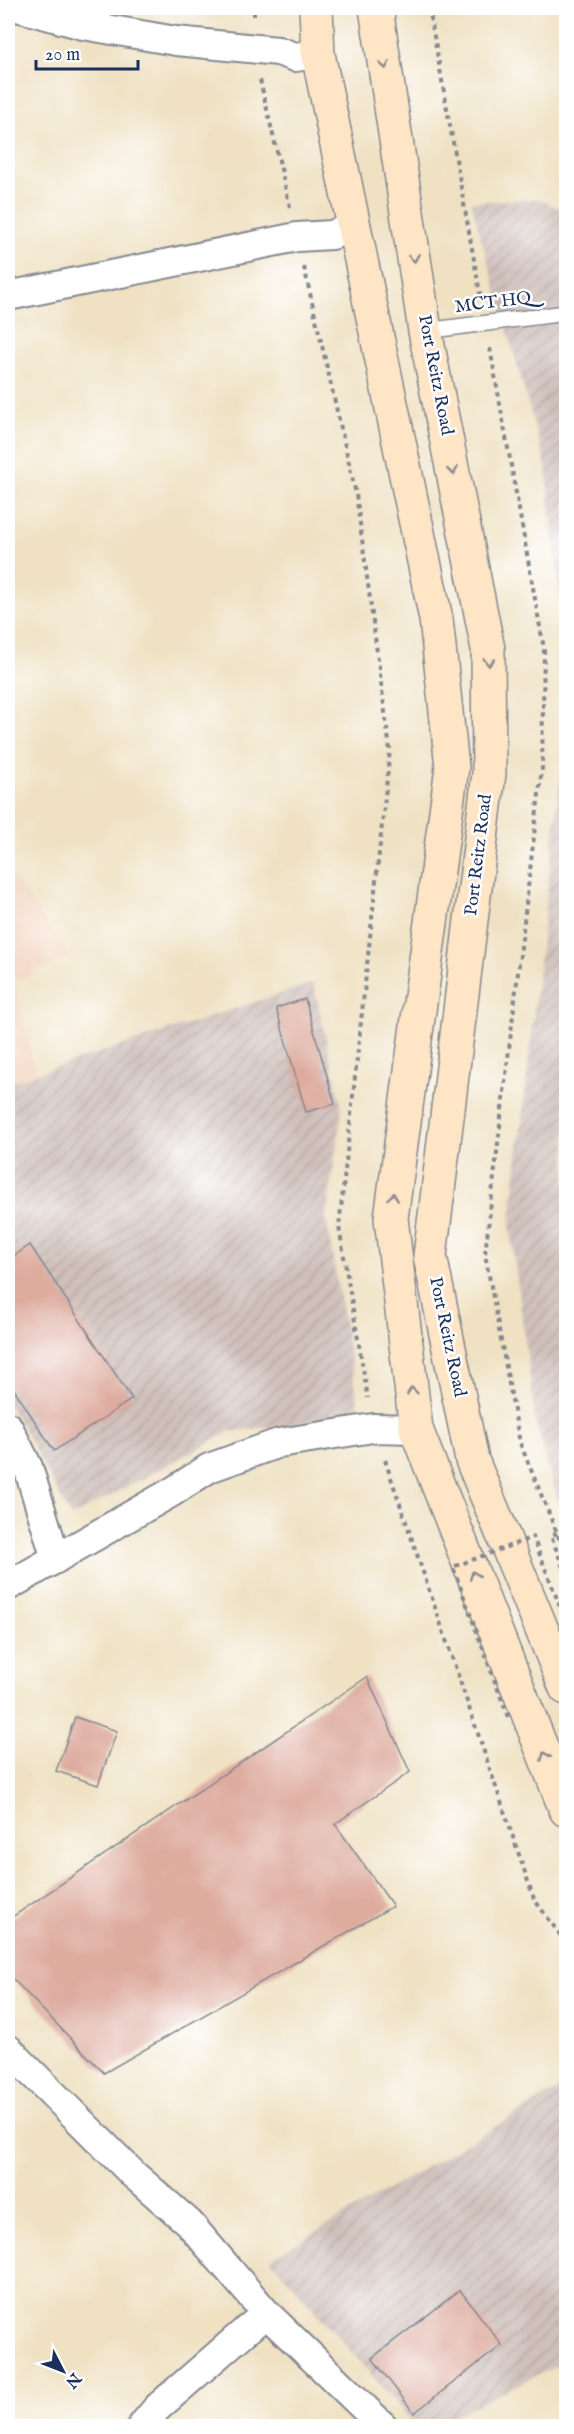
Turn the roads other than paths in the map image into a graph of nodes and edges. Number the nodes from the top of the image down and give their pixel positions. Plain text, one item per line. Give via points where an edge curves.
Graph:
1 (21, 8) edge
2 (316, 8) edge
3 (376, 8) edge
4 (318, 54) junction
5 (354, 225) junction
6 (8, 296) edge
7 (567, 313) edge
8 (425, 331) junction
9 (8, 1427) edge
10 (416, 1429) junction
11 (56, 1559) junction
12 (8, 1586) edge
13 (567, 1688) edge
14 (567, 1810) edge
15 (8, 2049) edge
16 (266, 2313) junction
17 (142, 2427) edge
18 (383, 2427) edge

1 - 4 street via 83,25 176,41 278,51 295,57
2 - 4 main road
3 -> 8 main road, Port Reitz Road
4 - 5 main road
5 - 6 street via 332,235 297,237
10 -> 5 main road via 390,1218 452,767 436,619
7 - 8 lane, MCT HQ
8 -> 13 main road, Port Reitz Road via 488,649 489,773 430,1256 472,1460
9 - 11 street via 28,1467
10 - 11 street via 374,1428 279,1443 209,1468
14 -> 10 main road
11 - 12 street
15 - 16 street via 134,2175 189,2223
16 - 17 street via 157,2408
16 - 18 street

